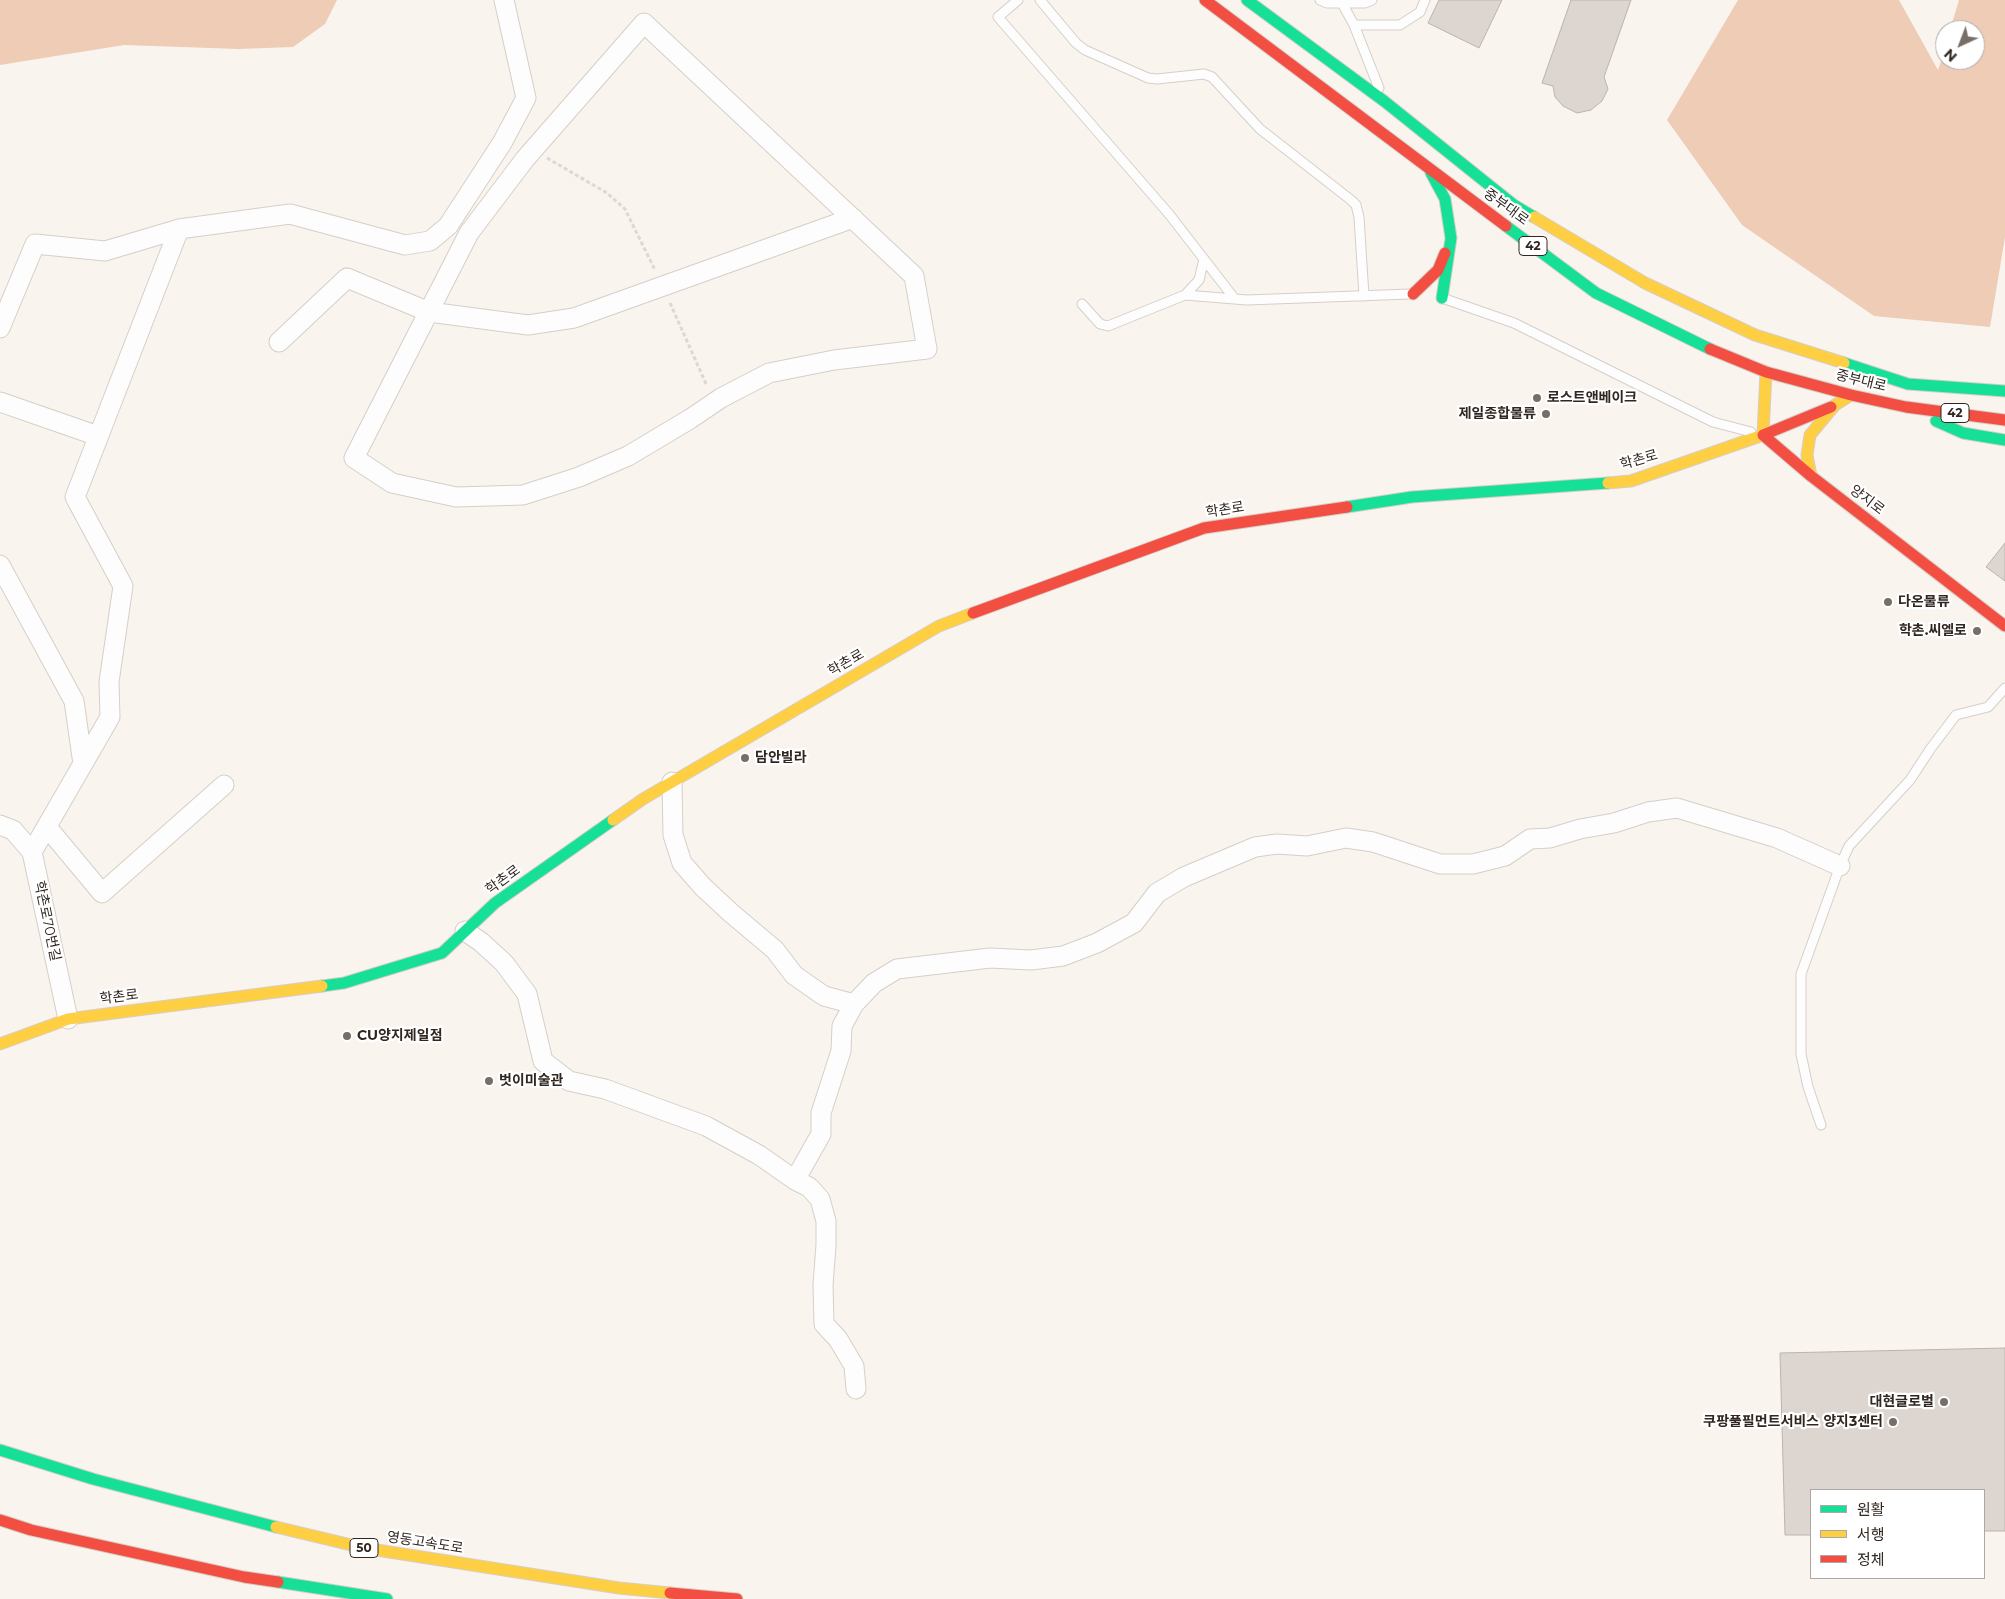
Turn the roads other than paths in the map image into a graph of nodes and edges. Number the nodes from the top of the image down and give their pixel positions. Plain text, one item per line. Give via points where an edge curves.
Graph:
1 (504, 0) edge
2 (1018, 0) edge
3 (1040, 0) edge
4 (1205, 0) edge
5 (1247, 0) edge
6 (1320, 0) edge
7 (1372, 0) edge
8 (1425, 0) edge
9 (1342, 3) junction
10 (1354, 25) junction
11 (1384, 101) junction
12 (502, 143) junction
13 (529, 155) junction
14 (1429, 169) junction
15 (853, 218) junction
16 (179, 229) junction
17 (1451, 238) junction
18 (1204, 259) junction
19 (1412, 294) junction
20 (1185, 295) junction
21 (1364, 296) junction
22 (1234, 298) junction
23 (1442, 298) junction
24 (1082, 304) dead end
25 (429, 312) junction
26 (0, 328) edge
27 (279, 342) dead end
28 (1766, 372) junction
29 (2005, 380) edge
30 (1908, 384) junction
31 (2005, 391) edge
32 (1852, 395) junction
33 (0, 402) edge
34 (1835, 405) junction
35 (1906, 407) junction
36 (2005, 420) edge
37 (1763, 435) junction
38 (98, 436) junction
39 (2005, 440) edge
40 (1811, 476) junction
41 (0, 565) edge
42 (2005, 626) edge
43 (2005, 688) edge
44 (83, 764) junction
45 (672, 782) junction
46 (224, 785) dead end
47 (4, 825) edge
48 (46, 827) junction
49 (32, 852) junction
50 (1840, 866) junction
51 (465, 932) junction
52 (854, 1004) junction
53 (68, 1019) junction
54 (0, 1044) edge
55 (1821, 1125) dead end
56 (795, 1180) junction
57 (856, 1389) dead end
58 (0, 1450) edge
59 (0, 1520) edge
60 (386, 1599) edge
61 (737, 1599) edge

1 - 12 street via 526,98
2 - 18 lane via 998,17
3 - 21 lane via 1085,50 1148,78 1204,74 1212,77 1260,128 1351,200 1359,217
4 - 14 main road, 중부대로 / 42
5 - 11 main road, 중부대로 / 42
6 - 9 lane
7 - 9 lane via 1365,4
8 - 10 lane via 1420,12 1400,25
9 - 10 lane
10 - 11 lane
11 - 30 main road, 중부대로 / 42 via 1514,205 1645,283 1755,335
12 - 13 street
12 - 16 street via 448,226 430,241 405,245 290,214
13 - 15 street via 644,23
13 - 25 street via 469,233
14 - 17 main road via 1445,199
14 - 28 main road, 중부대로 / 42 via 1596,293 1702,346
15 - 25 street via 574,318 528,325
15 - 25 street via 914,276 927,349 834,360 769,374 714,403 628,456 579,477 523,495 456,497 392,483 354,458
16 - 26 street via 105,251 35,244
16 - 38 street
17 - 19 main road via 1438,270
17 - 23 main road
18 - 20 lane via 1199,280
18 - 22 lane
19 - 21 lane
19 - 23 lane via 1430,293
20 - 22 lane
20 - 24 lane via 1108,326 1100,324
21 - 22 lane
23 - 37 lane via 1514,323 1713,422
25 - 27 street via 347,278
28 - 32 main road, 중부대로 / 42
28 - 37 main road
29 - 30 main road
30 - 31 main road, 42
32 - 34 main road
32 - 35 main road, 중부대로 / 42
33 - 38 street
34 - 37 main road, 학촌로
34 - 40 main road via 1810,435 1806,455
35 - 36 main road, 42
35 - 39 main road via 1963,433
37 - 40 main road, 양지로
37 - 45 main road, 학촌로 via 1631,481 1412,497 1204,528 939,626
38 - 44 street via 75,497 123,586 109,682 110,717
40 - 42 main road, 양지로
41 - 44 street via 74,701
43 - 50 lane via 1988,707 1956,715 1910,780 1849,846
44 - 48 street
45 - 51 main road, 학촌로 via 495,903
45 - 52 street via 673,835 682,863 710,894 775,950 794,975 824,996
46 - 48 street via 102,893
47 - 49 street, 학촌로70번길
48 - 49 street
49 - 53 street, 학촌로70번길
50 - 52 street via 1777,838 1677,808 1648,812 1550,838 1530,839 1505,856 1473,864 1440,864 1373,842 1346,838 1307,846 1277,844 1255,847 1184,877 1157,893 1134,923 1097,943 1063,956 1031,960 990,958 897,969 874,983
50 - 55 lane via 1801,974 1801,1054
51 - 53 main road, 학촌로 via 442,953 344,983
51 - 56 street via 504,963 527,994 543,1061 549,1066 569,1081 605,1089 706,1126 760,1154
52 - 56 street via 842,1026 841,1052 821,1113 821,1134
53 - 54 main road, 학촌로
56 - 57 street via 809,1187 820,1199 826,1229 824,1324 838,1339 854,1366
58 - 61 main road, 영동고속도로 / 50 via 93,1479 364,1548 619,1588
59 - 60 main road via 31,1530 244,1577

